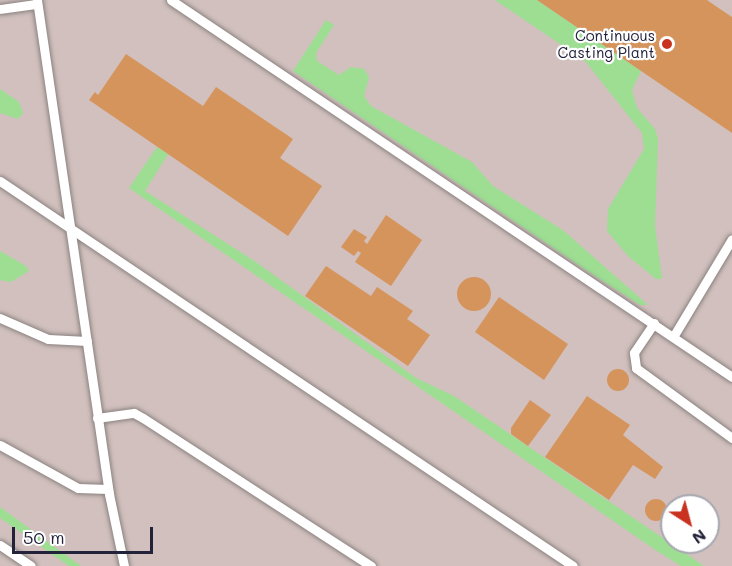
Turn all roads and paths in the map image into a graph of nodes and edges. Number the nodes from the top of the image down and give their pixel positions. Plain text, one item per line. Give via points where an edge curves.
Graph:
1 (171, 0) edge
2 (37, 2) edge
3 (0, 9) edge
4 (0, 181) edge
5 (70, 228) junction
6 (732, 239) edge
7 (0, 318) edge
8 (654, 323) junction
9 (673, 337) junction
10 (87, 341) junction
11 (732, 377) edge
12 (98, 418) junction
13 (732, 438) edge
14 (0, 445) edge
15 (108, 489) junction
16 (0, 545) edge
17 (31, 566) edge
18 (124, 566) edge
19 (371, 566) edge
20 (573, 566) edge

1 - 8 lane
2 - 3 lane
2 - 5 lane
4 - 5 lane
5 - 10 lane
5 - 20 lane
6 - 9 lane
7 - 10 lane via 48,339
8 - 9 lane
8 - 13 lane via 634,353 636,368
9 - 11 lane
10 - 12 lane
12 - 15 lane
12 - 19 lane via 118,414 143,418
14 - 15 lane via 78,488
15 - 18 lane
16 - 17 lane

